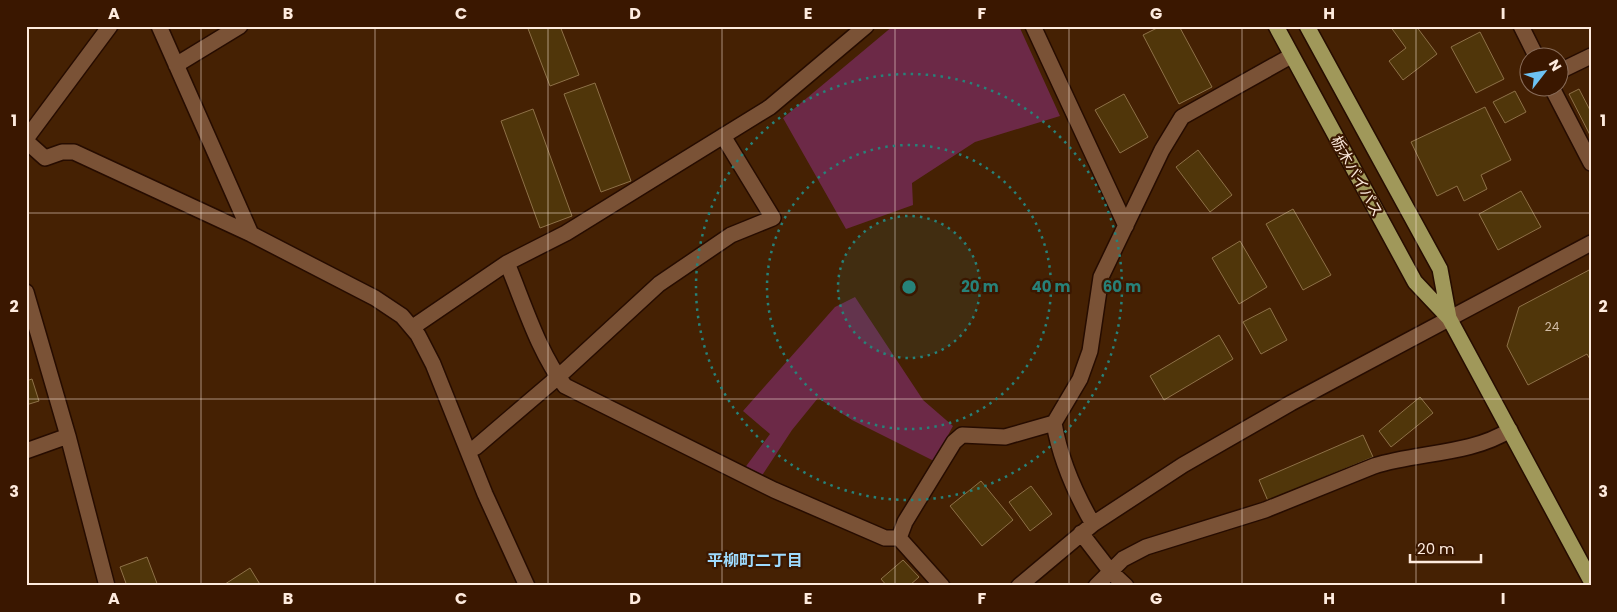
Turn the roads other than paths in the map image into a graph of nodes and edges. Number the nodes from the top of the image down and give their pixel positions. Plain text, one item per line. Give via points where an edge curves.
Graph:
1 (110, 26) edge
2 (158, 26) edge
3 (240, 26) edge
4 (1033, 26) edge
5 (1276, 26) edge
6 (1307, 26) edge
7 (1522, 26) edge
8 (861, 30) edge
9 (1532, 48) edge
10 (1291, 56) junction
11 (1591, 56) edge
12 (176, 65) junction
13 (1570, 67) edge
14 (1557, 98) edge
15 (723, 136) junction
16 (26, 140) edge
17 (1591, 163) edge
18 (1126, 226) junction
19 (251, 234) junction
20 (1591, 243) edge
21 (507, 262) junction
22 (26, 292) edge
23 (1449, 318) junction
24 (413, 327) junction
25 (558, 377) junction
26 (1054, 423) junction
27 (1510, 430) junction
28 (68, 436) junction
29 (26, 451) edge
30 (468, 452) junction
31 (1087, 528) junction
32 (899, 538) junction
33 (1111, 572) junction
34 (1591, 581) edge
35 (107, 586) edge
36 (527, 586) edge
37 (942, 586) edge
38 (1019, 586) edge
39 (1096, 586) edge
40 (1126, 586) edge

1 - 16 street
2 - 12 street
3 - 12 street
4 - 18 street
5 - 10 main road, 栃木バイパス
6 - 23 main road, 栃木バイパス via 1440,269
7 - 9 street
8 - 15 street via 785,96
10 - 18 street via 1182,117 1162,150
10 - 23 main road, 栃木バイパス via 1415,282
11 - 13 street
12 - 19 street
14 - 17 street
15 - 21 street via 566,234
15 - 25 street via 773,218 731,235 659,284
16 - 19 street via 46,158 62,152 74,152
18 - 26 street via 1101,277 1090,351 1080,379
19 - 24 street via 375,298
20 - 23 street
21 - 24 street
21 - 25 street
22 - 28 street
23 - 27 main road, 栃木バイパス
23 - 31 street via 1183,465
24 - 30 street via 433,364
25 - 30 street
25 - 32 street via 565,386 774,490 885,538
26 - 31 street via 1057,443 1082,504
26 - 32 street via 1005,437 962,435 954,442
27 - 33 street via 1478,445 1390,460 1265,510 1146,546 1123,559
27 - 34 main road, 栃木バイパス
28 - 29 street
28 - 35 street
30 - 36 street
31 - 33 street
31 - 38 street
32 - 37 street
33 - 39 street
33 - 40 street

